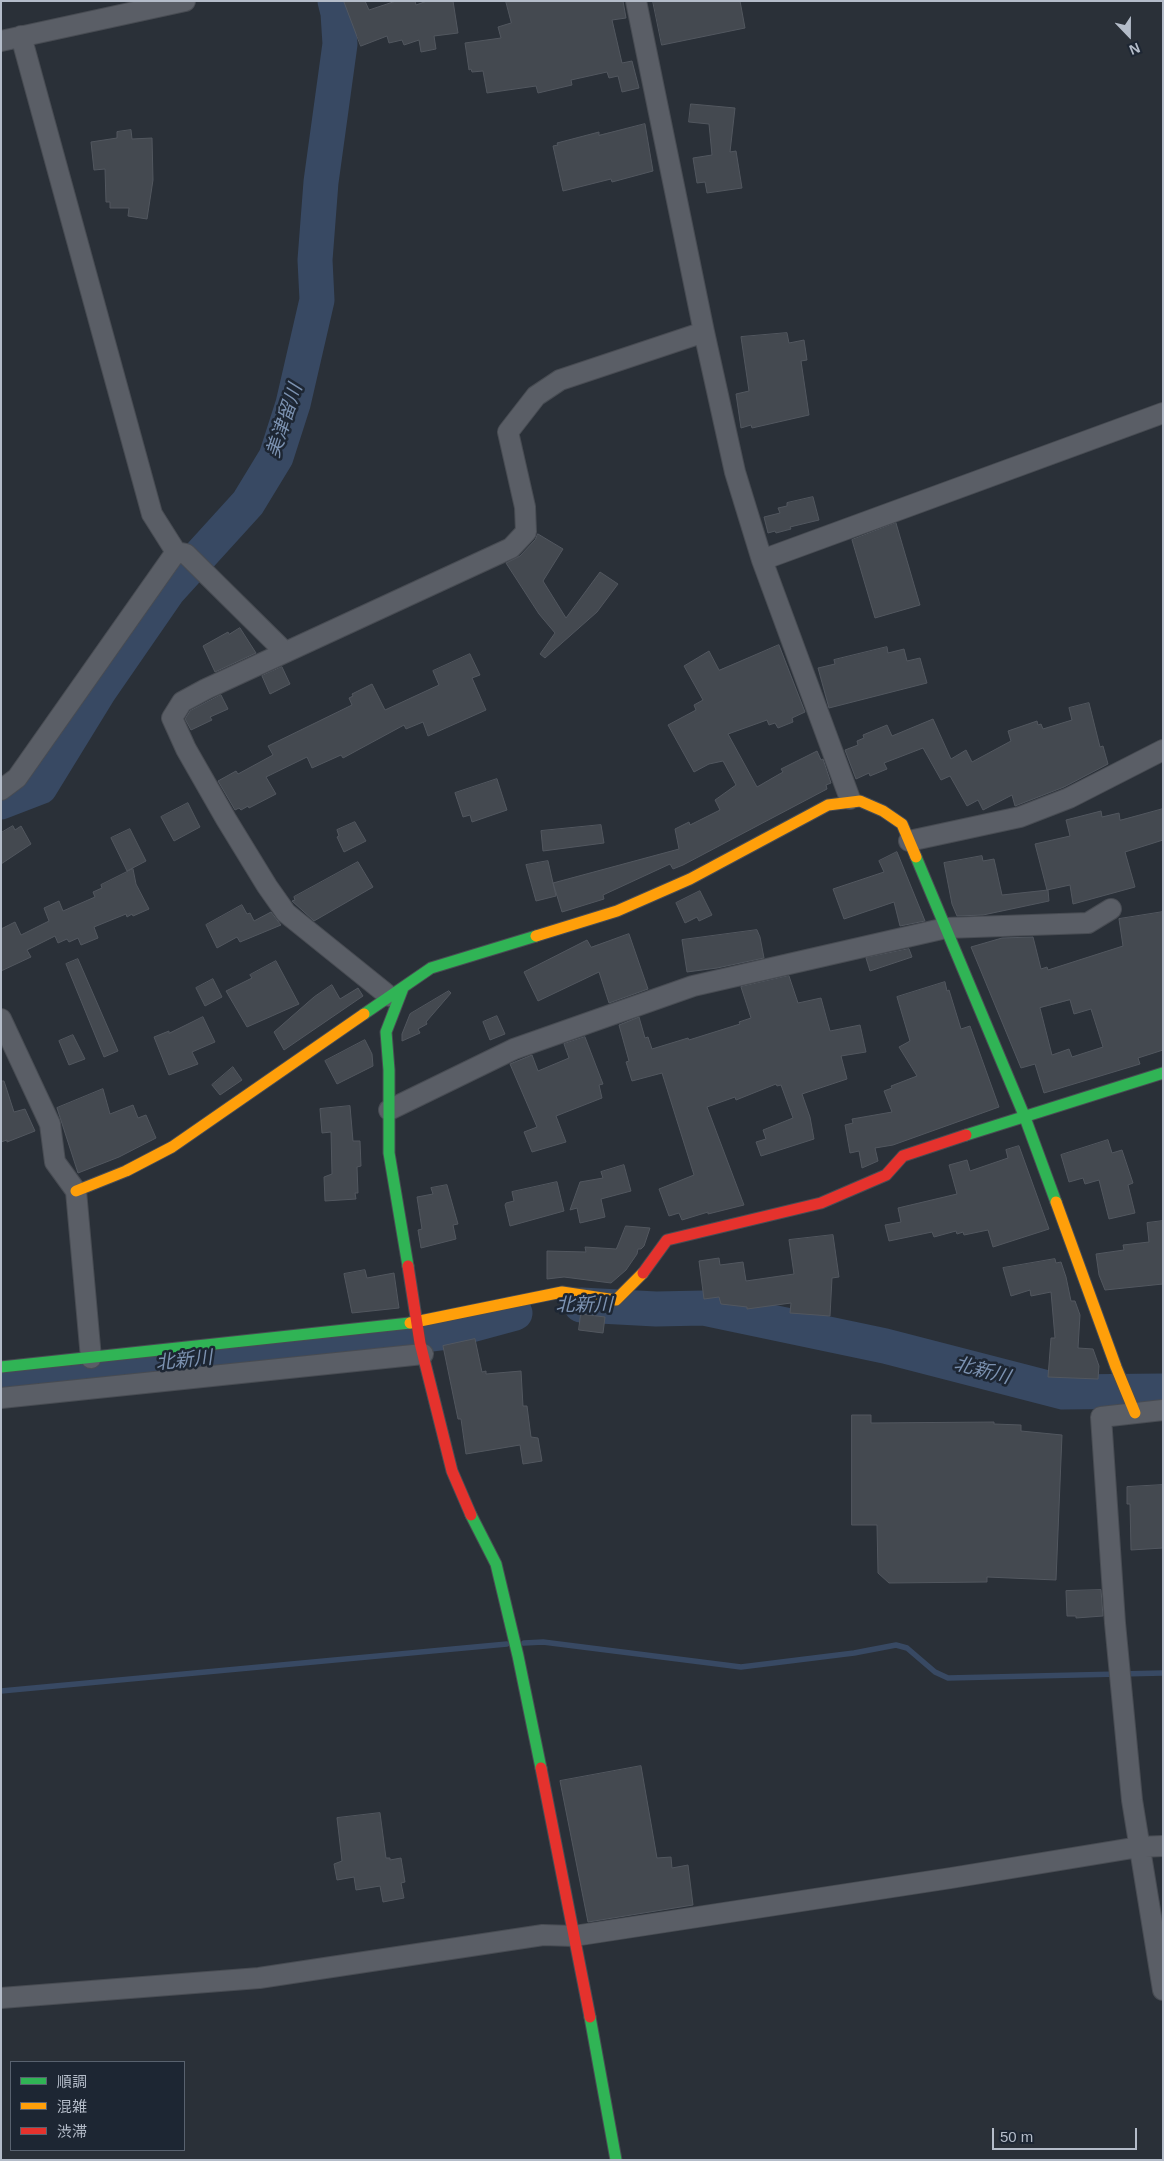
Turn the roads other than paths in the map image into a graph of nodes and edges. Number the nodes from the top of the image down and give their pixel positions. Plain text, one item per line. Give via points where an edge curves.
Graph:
1 (185, 1) edge
2 (636, 1) edge
3 (21, 36) junction
4 (1, 41) edge
5 (704, 332) junction
6 (1163, 413) edge
7 (181, 553) junction
8 (762, 560) junction
9 (285, 652) junction
10 (1163, 750) edge
11 (1, 790) edge
12 (850, 799) junction
13 (909, 841) junction
14 (1111, 909) dead end
15 (946, 928) junction
16 (396, 992) junction
17 (1, 1019) edge
18 (1163, 1074) edge
19 (388, 1110) junction
20 (1024, 1115) junction
21 (76, 1192) junction
22 (418, 1322) junction
23 (422, 1349) junction
24 (91, 1358) junction
25 (1, 1367) edge
26 (1, 1398) edge
27 (1133, 1407) junction
28 (1163, 1410) edge
29 (1163, 1846) edge
30 (1139, 1847) junction
31 (574, 1936) junction
32 (1163, 1990) edge
33 (1, 1998) edge
34 (616, 2160) edge

1 - 3 street
2 - 5 street
3 - 4 street
3 - 7 street via 152,514
5 - 8 street via 735,472
5 - 9 street via 560,380 536,396 508,432 525,507 526,532 511,548
6 - 8 street
7 - 9 street
7 - 11 street via 17,778
8 - 12 street
9 - 16 street via 182,702 172,718 186,750 226,819 286,913
10 - 13 street via 1069,798 1020,817
12 - 13 street via 881,809 902,824
12 - 16 street via 828,805 690,879 617,911 431,968
13 - 15 street
14 - 15 street via 1088,923
15 - 19 street via 693,986 514,1049
15 - 20 street
16 - 19 street via 386,1032 390,1070
16 - 21 street via 172,1147
17 - 21 street via 50,1124 55,1162
18 - 20 street
19 - 22 street via 389,1153
20 - 22 street via 903,1156 886,1176 821,1203 667,1240 638,1280 616,1300 562,1292
20 - 27 street
21 - 24 street
22 - 23 street
22 - 24 street
23 - 26 street
23 - 31 street via 452,1471 496,1564 518,1656
24 - 25 street
27 - 28 street
27 - 30 street via 1101,1417 1119,1661
29 - 30 street
30 - 31 street
30 - 32 street
31 - 33 street via 543,1936 259,1978
31 - 34 street

